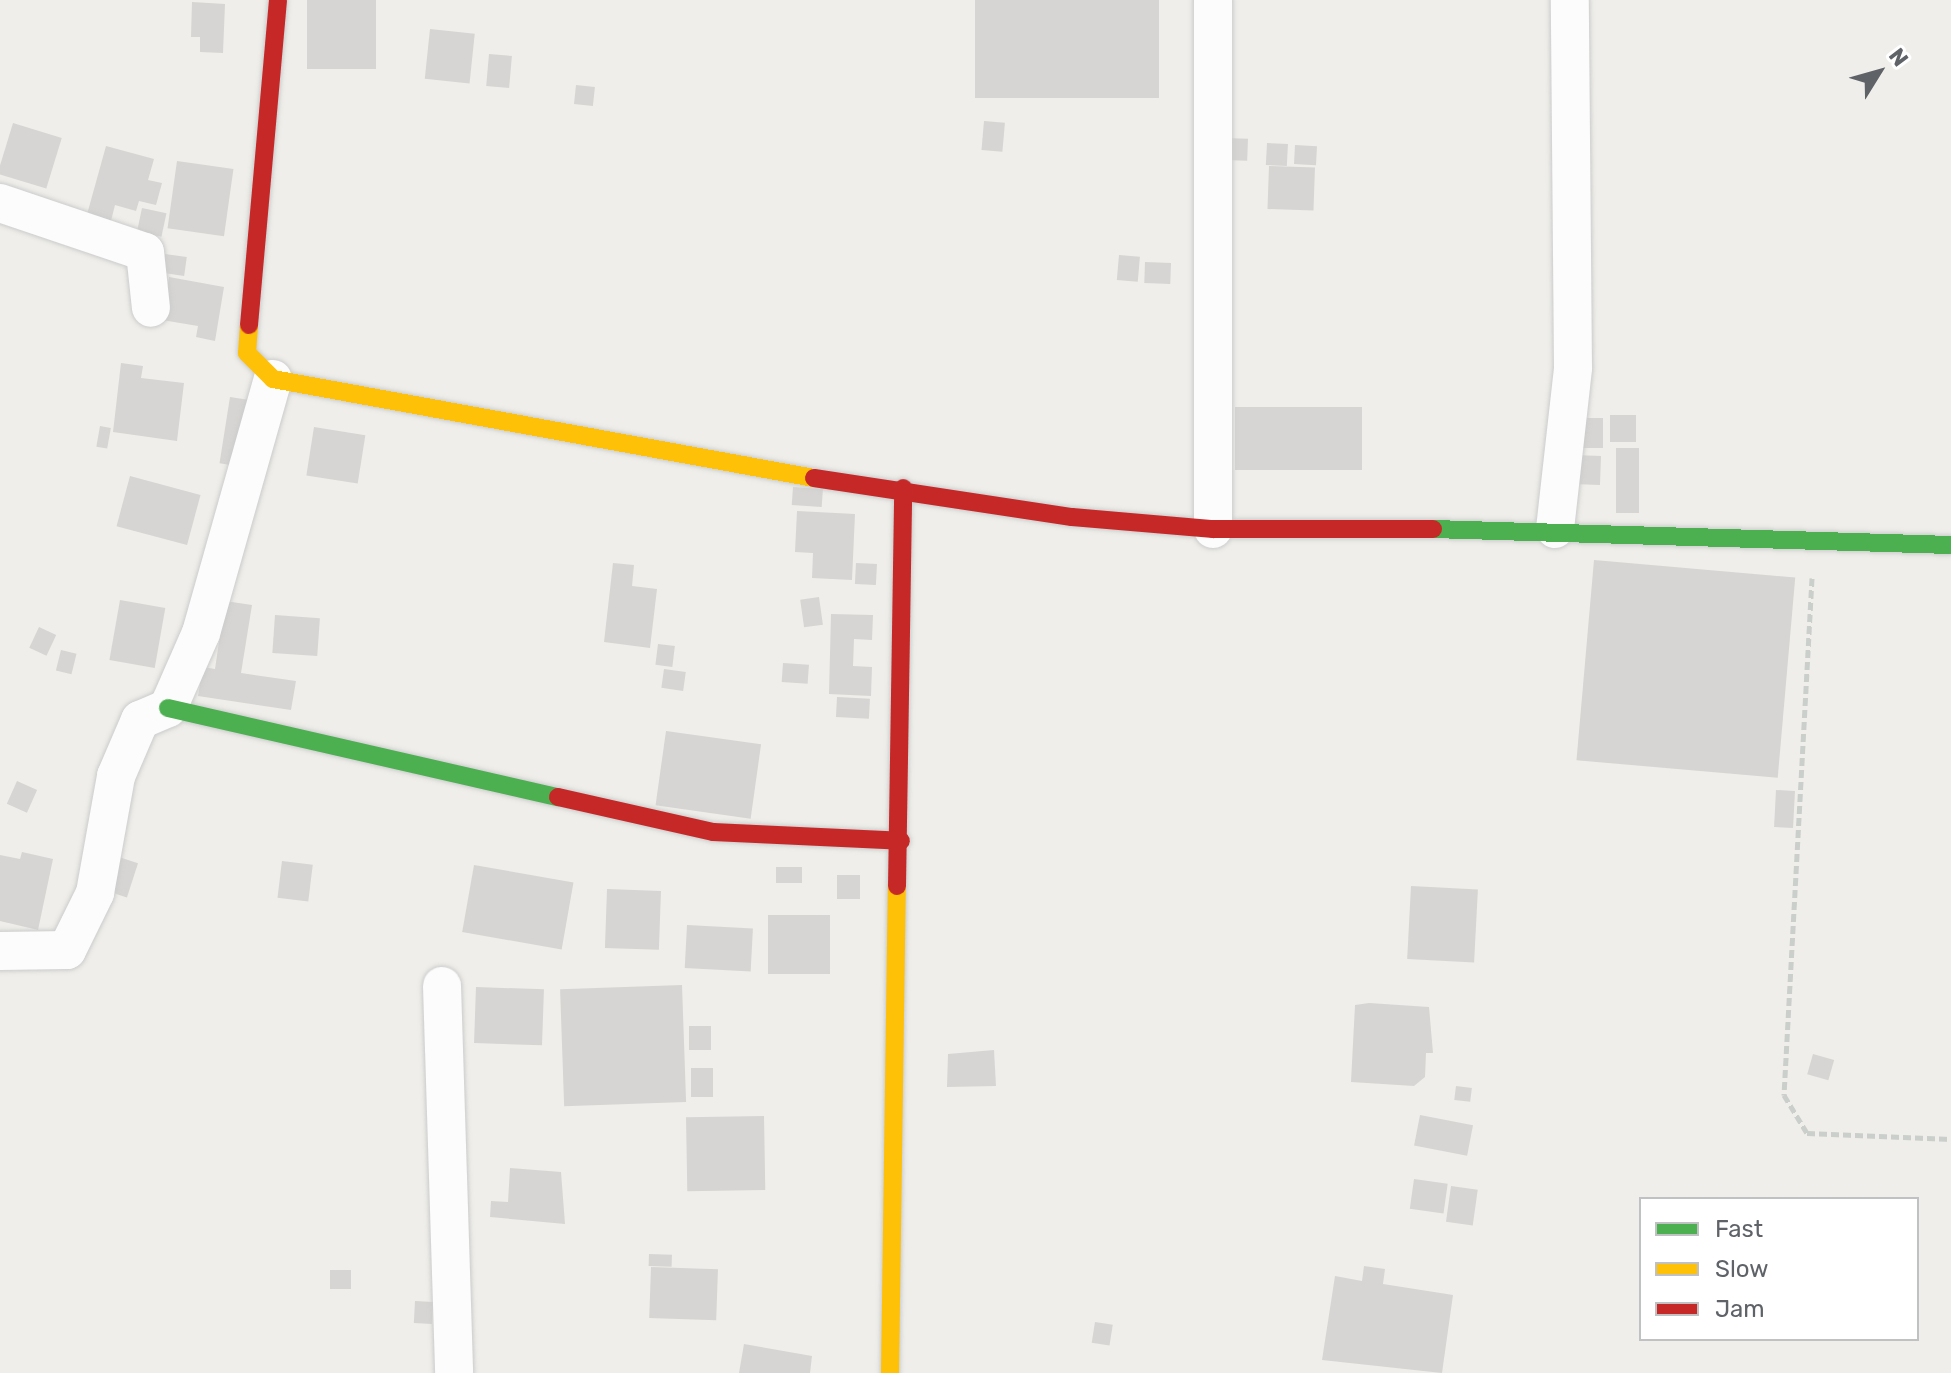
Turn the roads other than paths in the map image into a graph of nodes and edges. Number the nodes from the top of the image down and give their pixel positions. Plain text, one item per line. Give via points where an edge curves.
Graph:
1 (278, 0) edge
2 (1213, 0) edge
3 (1570, 0) edge
4 (0, 203) edge
5 (151, 308) dead end
6 (273, 379) junction
7 (903, 488) junction
8 (1213, 529) junction
9 (1555, 529) junction
10 (1951, 545) edge
11 (168, 708) junction
12 (901, 841) junction
13 (0, 951) edge
14 (442, 986) dead end
15 (454, 1373) edge
16 (890, 1373) edge

1 - 6 street via 247,353
2 - 8 street
3 - 9 street via 1573,368
4 - 5 street via 145,252
6 - 7 street via 651,454
6 - 11 street via 201,633
7 - 8 street via 1072,517
7 - 12 street via 897,573
8 - 9 street
9 - 10 street
11 - 12 street via 713,832
11 - 13 street via 140,720 116,776 95,893 67,950
12 - 16 street
14 - 15 street

